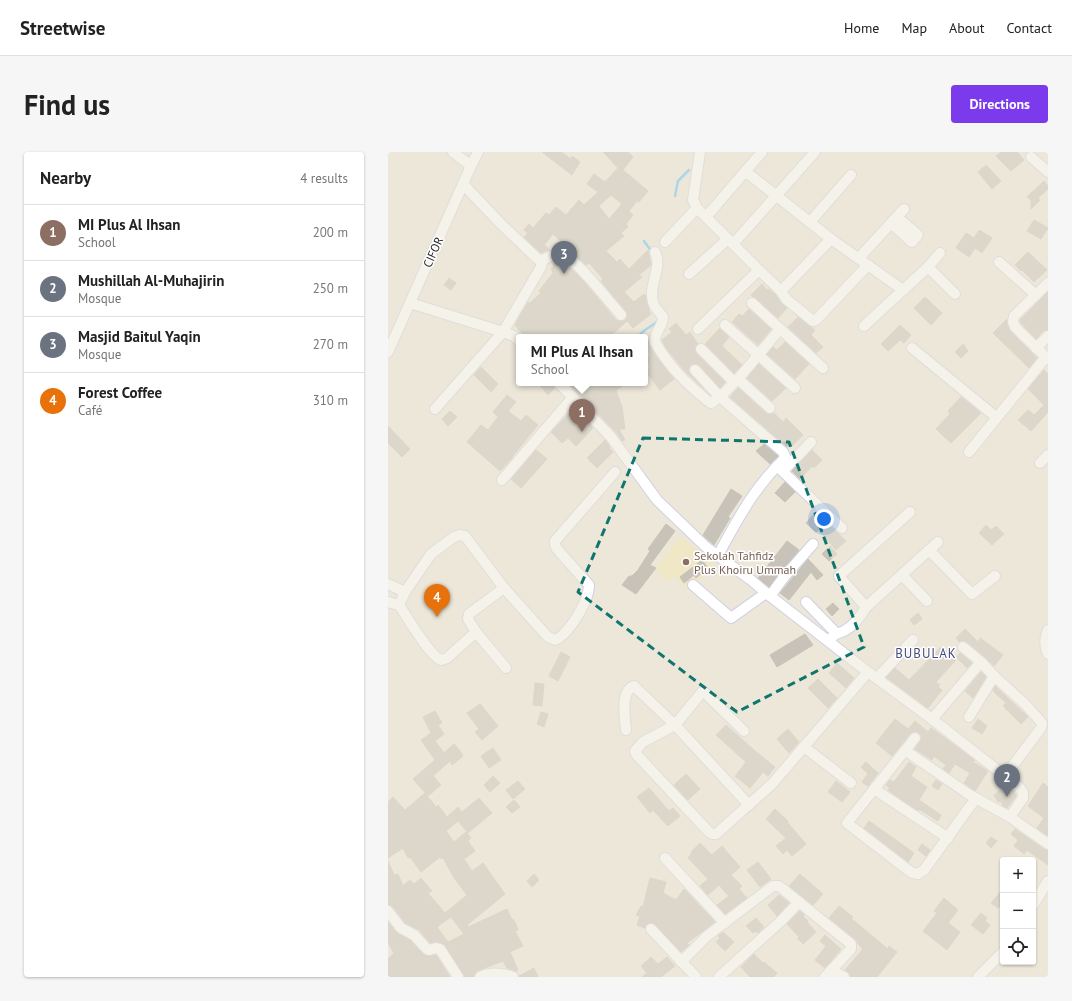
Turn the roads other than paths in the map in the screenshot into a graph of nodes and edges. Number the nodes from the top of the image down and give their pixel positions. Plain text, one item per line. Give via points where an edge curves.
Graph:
1 (454, 152) edge
2 (478, 152) edge
3 (700, 152) edge
4 (762, 152) edge
5 (815, 152) edge
6 (1031, 157) dead end
7 (471, 166) junction
8 (745, 171) junction
9 (1048, 172) edge
10 (851, 175) dead end
11 (463, 184) junction
12 (777, 196) junction
13 (697, 208) junction
14 (898, 216) dead end
15 (706, 217) junction
16 (810, 222) junction
17 (831, 238) junction
18 (665, 242) dead end
19 (731, 242) junction
20 (655, 252) dead end
21 (940, 253) dead end
22 (858, 258) junction
23 (541, 261) junction
24 (999, 262) dead end
25 (868, 265) junction
26 (928, 267) junction
27 (759, 270) junction
28 (689, 274) dead end
29 (1048, 283) edge
30 (903, 290) junction
31 (781, 291) junction
32 (955, 294) dead end
33 (1036, 295) junction
34 (410, 303) junction
35 (752, 304) dead end
36 (621, 316) dead end
37 (725, 325) dead end
38 (864, 326) dead end
39 (698, 329) dead end
40 (780, 329) junction
41 (503, 332) junction
42 (1048, 336) edge
43 (516, 338) edge
44 (912, 348) dead end
45 (1036, 348) junction
46 (702, 349) dead end
47 (388, 352) edge
48 (758, 354) junction
49 (1047, 358) edge
50 (822, 368) dead end
51 (696, 370) dead end
52 (736, 380) junction
53 (562, 386) edge
54 (795, 388) dead end
55 (573, 397) junction
56 (720, 397) junction
57 (770, 408) dead end
58 (435, 409) dead end
59 (996, 417) junction
60 (811, 442) dead end
61 (969, 452) dead end
62 (1048, 455) edge
63 (1040, 463) dead end
64 (780, 468) junction
65 (615, 472) dead end
66 (502, 480) dead end
67 (910, 512) dead end
68 (842, 528) dead end
69 (938, 542) dead end
70 (813, 544) dead end
71 (929, 550) junction
72 (718, 556) junction
73 (902, 575) junction
74 (995, 576) dead end
75 (388, 584) edge
76 (693, 585) dead end
77 (504, 588) junction
78 (405, 592) junction
79 (768, 594) junction
80 (927, 601) dead end
81 (388, 602) edge
82 (806, 602) dead end
83 (399, 605) junction
84 (866, 607) junction
85 (1048, 630) edge
86 (476, 632) junction
87 (835, 632) junction
88 (913, 640) dead end
89 (829, 641) junction
90 (963, 647) dead end
91 (1048, 654) edge
92 (981, 662) junction
93 (506, 668) dead end
94 (872, 675) junction
95 (994, 676) junction
96 (969, 716) dead end
97 (932, 719) junction
98 (675, 725) junction
99 (626, 730) dead end
100 (744, 731) dead end
101 (915, 738) dead end
102 (804, 747) junction
103 (906, 750) junction
104 (1005, 776) junction
105 (851, 783) dead end
106 (874, 789) junction
107 (976, 798) junction
108 (749, 805) junction
109 (1010, 817) junction
110 (948, 838) junction
111 (1048, 844) edge
112 (665, 858) dead end
113 (1048, 881) edge
114 (1036, 900) edge
115 (799, 902) junction
116 (388, 911) edge
117 (725, 923) junction
118 (651, 930) dead end
119 (1000, 955) edge
120 (681, 962) junction
121 (828, 973) edge
122 (458, 977) edge
123 (480, 977) edge
124 (513, 977) edge
125 (696, 977) edge
126 (719, 977) edge
127 (844, 977) edge
128 (978, 977) edge

1 - 7 street
2 - 7 street, CIFOR
3 - 13 street via 693,200
4 - 8 street
5 - 12 street
6 - 9 street
7 - 11 street, CIFOR
8 - 12 street
8 - 15 street
10 - 16 street
11 - 23 street
11 - 34 street, CIFOR
12 - 16 street
12 - 19 street
13 - 15 street
13 - 18 street
14 - 22 street
15 - 19 street
16 - 17 street
17 - 22 street
17 - 31 street
19 - 27 street
19 - 28 street
20 - 56 street via 658,267 652,296 654,305 663,317 655,342 674,370 699,394 709,402
21 - 26 street
22 - 25 street
23 - 36 street via 558,254 568,258
23 - 41 street via 541,267
24 - 33 street
25 - 30 street
25 - 31 street via 813,321 786,299
26 - 30 street
26 - 32 street
27 - 31 street
27 - 39 street
29 - 33 street
30 - 38 street
33 - 45 street via 1014,316 1013,322
34 - 41 street
34 - 47 street, CIFOR
35 - 40 street
37 - 48 street
40 - 48 street
40 - 50 street
41 - 43 street
41 - 58 street
42 - 45 street
44 - 59 street
45 - 49 street
46 - 52 street
48 - 52 street
48 - 54 street
49 - 59 street
51 - 56 street
52 - 56 street
52 - 57 street
53 - 55 street
55 - 66 street
55 - 72 street via 611,438 657,500
56 - 64 street via 783,452 785,457
59 - 61 street
60 - 64 street
62 - 63 street
64 - 68 street
64 - 72 street via 762,482 744,507
65 - 77 street via 555,542 557,549 588,585 589,593 579,613 561,638 555,640 548,637
67 - 84 street via 839,576
69 - 71 street
70 - 79 street
71 - 73 street
71 - 74 street via 972,594
72 - 79 street
73 - 80 street
73 - 84 street
75 - 78 street
76 - 79 street via 731,618
77 - 78 street via 465,536 460,535 444,543 431,554
77 - 86 street via 469,614 468,620
78 - 83 street
79 - 89 street
81 - 83 street
82 - 87 street
83 - 86 street via 438,659 447,658
84 - 87 street via 854,624 845,630
85 - 91 street via 1045,647
86 - 93 street
87 - 89 street
88 - 94 street
89 - 94 street
90 - 92 street
92 - 95 street
92 - 97 street
94 - 97 street
94 - 102 street
95 - 96 street
95 - 104 street via 1042,723 1041,728
97 - 104 street
98 - 99 street via 634,686 630,688 624,701
98 - 100 street via 702,692
98 - 108 street
98 - 108 street via 643,742 635,750 636,754 712,834 716,834
101 - 103 street
102 - 105 street
102 - 108 street via 772,784
103 - 106 street
103 - 107 street
104 - 109 street via 1023,792 1023,798
106 - 110 street
106 - 110 street via 847,823 912,873 918,874 924,870
107 - 109 street
107 - 110 street
109 - 111 street
112 - 117 street
113 - 114 street
115 - 117 street via 779,886 773,886
115 - 121 street via 851,944 851,949
115 - 126 street
116 - 122 street via 401,928 414,935 427,949 440,949
117 - 120 street via 707,936
118 - 120 street
119 - 128 street
120 - 125 street
121 - 127 street
123 - 124 street via 494,974

